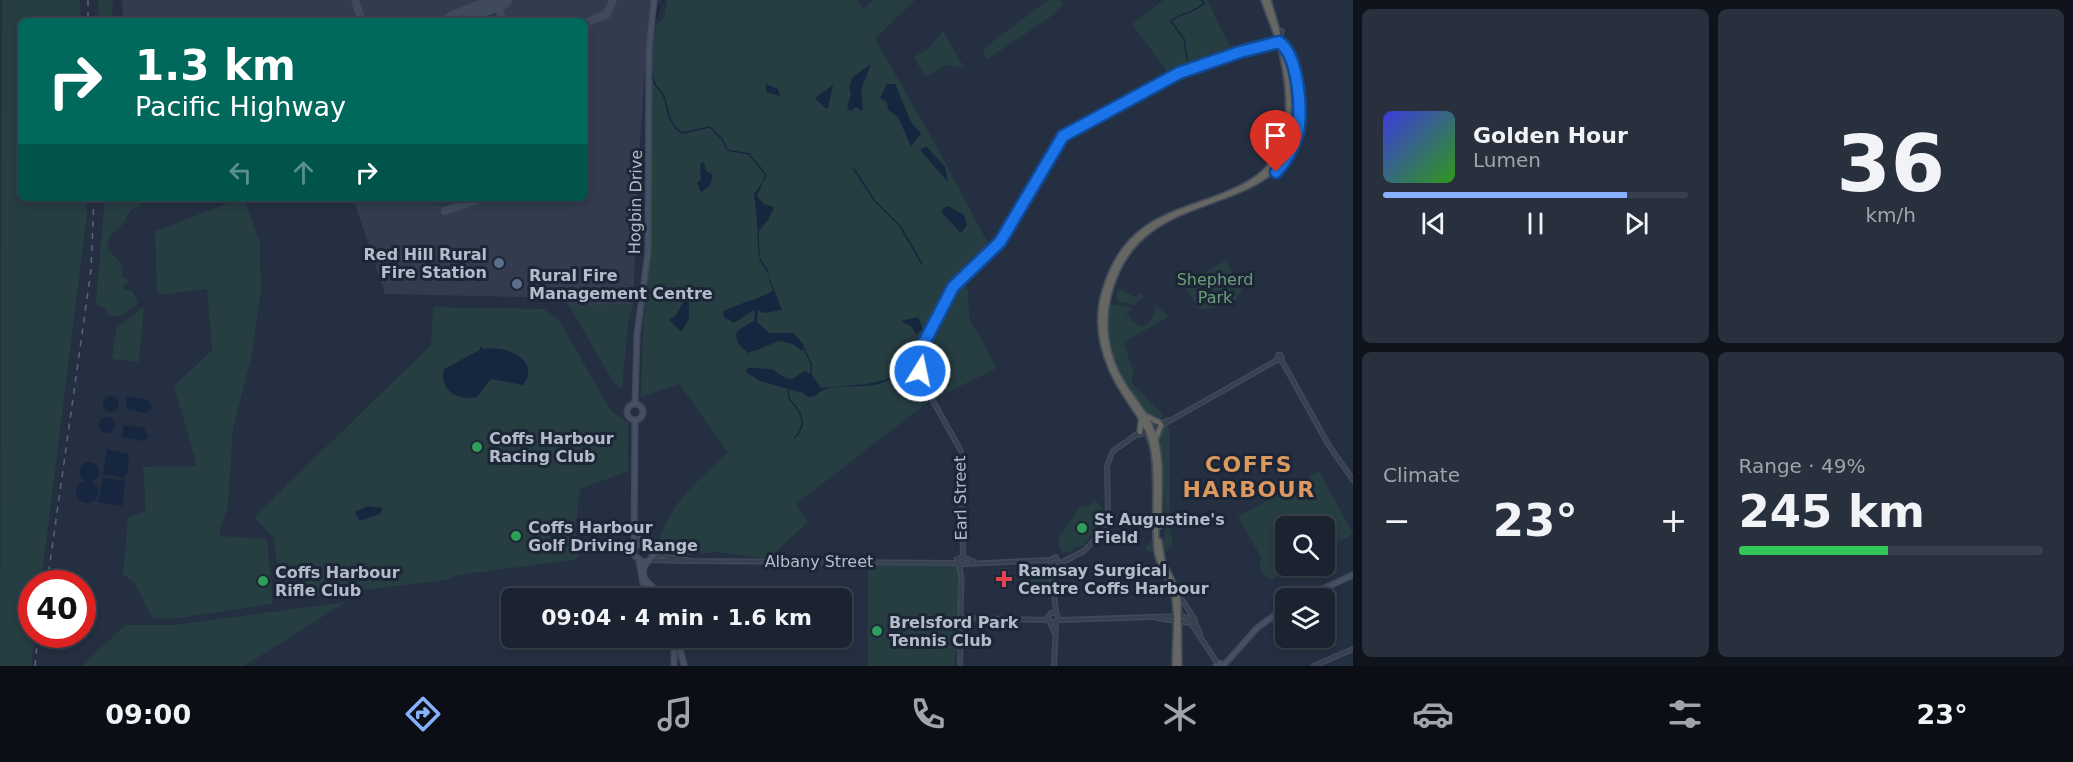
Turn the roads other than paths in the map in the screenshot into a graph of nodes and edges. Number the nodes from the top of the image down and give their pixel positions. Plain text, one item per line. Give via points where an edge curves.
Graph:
1 (654, 0) edge
2 (1264, 0) edge
3 (1268, 0) edge
4 (1282, 31) junction
5 (1279, 42) junction
6 (1292, 63) junction
7 (1118, 380) junction
8 (1137, 403) junction
9 (635, 404) junction
10 (1142, 419) junction
11 (635, 420) junction
12 (1161, 424) junction
13 (1150, 429) junction
14 (1138, 434) junction
15 (1156, 441) junction
16 (1353, 480) edge
17 (635, 524) junction
18 (644, 542) junction
19 (635, 548) junction
20 (654, 551) junction
21 (1059, 559) junction
22 (1070, 559) junction
23 (639, 561) junction
24 (649, 561) junction
25 (692, 561) junction
26 (961, 561) junction
27 (1050, 563) junction
28 (1058, 565) junction
29 (1353, 575) edge
30 (1054, 577) junction
31 (649, 588) edge
32 (655, 588) edge
33 (1325, 588) edge
34 (1178, 594) junction
35 (1054, 603) junction
36 (1058, 614) junction
37 (1275, 615) edge
38 (961, 618) junction
39 (1050, 618) junction
40 (1068, 618) junction
41 (1177, 618) junction
42 (1058, 621) junction
43 (1196, 623) junction
44 (1054, 632) junction
45 (1200, 633) junction
46 (675, 648) edge
47 (679, 648) edge
48 (1353, 649) edge
49 (685, 665) edge
50 (1217, 665) edge
51 (674, 666) edge
52 (961, 666) edge
53 (1054, 666) edge
54 (1177, 666) edge
55 (1224, 666) edge
56 (1314, 666) edge

1 - 9 main road, Hogbin Drive via 649,50 648,252 637,334
2 - 5 highway
3 - 4 highway
4 - 5 street
4 - 6 highway
5 - 6 street
5 - 7 highway via 1296,108 1288,149 1274,169 1258,182 1154,224 1126,248 1110,278 1101,307 1101,337
5 - 26 street, Earl Street via 1179,73 1063,136 1000,242 953,287 921,351 920,371 961,451
6 - 7 highway via 1299,124 1294,144 1280,167 1253,188 1150,230 1120,264 1107,299 1105,326
7 - 8 highway
7 - 10 highway
8 - 12 highway via 1151,421
8 - 13 highway
9 - 11 main road via 627,412
9 - 11 main road via 643,411 641,418
10 - 13 highway
10 - 14 highway
11 - 17 main road
12 - 13 street
12 - 15 highway
12 - 16 street via 1277,360 1282,361 1328,444
13 - 14 street
13 - 15 highway
13 - 41 highway via 1157,550 1173,592
14 - 22 street via 1119,445 1108,462 1108,513 1102,532 1088,549
15 - 34 highway via 1161,557
17 - 18 main road
17 - 19 main road
18 - 19 main road
18 - 20 main road
19 - 23 main road via 634,555
20 - 24 main road
20 - 25 street, Albany Street
21 - 22 street
21 - 27 street via 1054,556
21 - 28 street
22 - 28 street
23 - 24 main road
23 - 31 main road via 643,583
24 - 25 street, Albany Street
24 - 32 main road via 644,578
25 - 26 street, Albany Street
26 - 27 street, Albany Street
26 - 38 street, Earl Street
27 - 28 street
27 - 30 street
28 - 30 street
29 - 33 main road
30 - 35 street
34 - 41 highway
34 - 43 street
35 - 36 street
35 - 39 street
36 - 39 street
36 - 40 street
36 - 42 street
37 - 55 main road via 1257,628
38 - 39 street
38 - 52 street, Earl Street
39 - 42 street
39 - 44 street
40 - 41 street
40 - 42 street
41 - 43 street via 1190,618
41 - 45 street via 1190,622
41 - 54 highway
42 - 44 street
43 - 45 street
44 - 53 street
45 - 50 street
46 - 51 main road
47 - 49 main road
48 - 56 street
49 - 51 main road
50 - 55 main road

